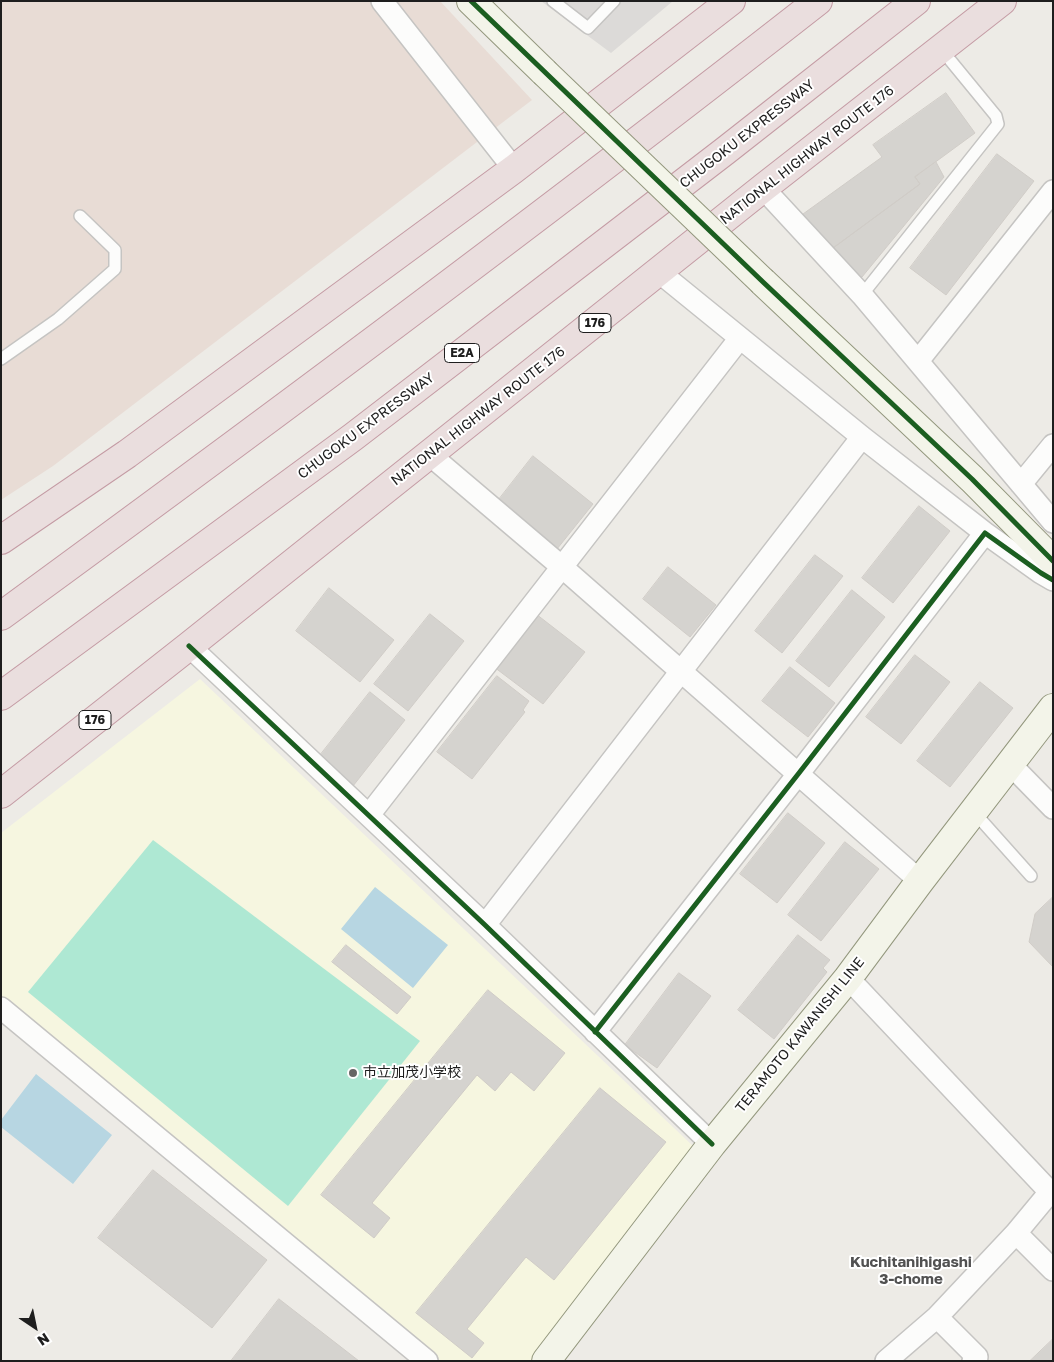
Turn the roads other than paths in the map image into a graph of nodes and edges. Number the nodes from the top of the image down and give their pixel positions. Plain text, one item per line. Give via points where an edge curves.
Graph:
1 (382, 1) edge
2 (470, 1) edge
3 (553, 1) edge
4 (614, 1) edge
5 (730, 1) edge
6 (818, 1) edge
7 (916, 1) edge
8 (1002, 1) edge
9 (941, 49) junction
10 (514, 169) junction
11 (762, 188) junction
12 (1053, 190) edge
13 (80, 216) dead end
14 (659, 272) junction
15 (862, 294) junction
16 (740, 338) junction
17 (1, 359) edge
18 (918, 361) junction
19 (862, 437) junction
20 (1053, 445) edge
21 (430, 455) junction
22 (1021, 484) junction
23 (1053, 522) edge
24 (985, 533) junction
25 (1, 540) edge
26 (1053, 560) edge
27 (562, 567) junction
28 (1053, 580) edge
29 (1, 616) edge
30 (190, 646) junction
31 (681, 672) junction
32 (1, 696) edge
33 (1053, 708) edge
34 (1010, 764) junction
35 (799, 774) junction
36 (1, 794) edge
37 (1053, 808) edge
38 (973, 811) junction
39 (369, 815) junction
40 (1031, 876) dead end
41 (920, 881) junction
42 (485, 925) junction
43 (848, 978) junction
44 (1, 1008) edge
45 (595, 1032) junction
46 (712, 1144) junction
47 (1016, 1232) junction
48 (1053, 1270) edge
49 (937, 1317) junction
50 (427, 1361) edge
51 (546, 1361) edge
52 (886, 1361) edge
53 (973, 1361) edge

1 - 10 street
2 - 26 main road, bridge via 972,478
3 - 4 lane via 588,28
5 - 10 highway
6 - 29 highway via 690,102 212,462
7 - 32 highway, CHUGOKU EXPRESSWAY / E2A via 353,437
8 - 9 highway, NATIONAL HIGHWAY ROUTE 176 / 176
9 - 11 highway, NATIONAL HIGHWAY ROUTE 176 / 176
9 - 15 lane via 996,116 998,124
10 - 25 highway via 127,454
11 - 14 highway, NATIONAL HIGHWAY ROUTE 176 / 176
11 - 15 street
12 - 18 street
13 - 17 lane via 115,250 115,268 58,319
14 - 16 street
14 - 21 highway, NATIONAL HIGHWAY ROUTE 176 / 176
15 - 18 street
16 - 19 street
16 - 27 street
18 - 22 street
19 - 24 street
19 - 31 street
20 - 22 street
21 - 27 street
21 - 30 highway, NATIONAL HIGHWAY ROUTE 176 / 176
22 - 23 street
24 - 28 street
24 - 35 street
27 - 31 street
27 - 39 street
30 - 36 highway, NATIONAL HIGHWAY ROUTE 176 / 176
30 - 39 street
31 - 35 street
31 - 42 street
33 - 34 main road, TERAMOTO KAWANISHI LINE
34 - 37 street
34 - 38 main road, TERAMOTO KAWANISHI LINE
35 - 41 street
35 - 45 street
38 - 40 lane
38 - 41 main road, TERAMOTO KAWANISHI LINE
39 - 42 street
41 - 43 main road, TERAMOTO KAWANISHI LINE
42 - 45 street
43 - 46 main road, TERAMOTO KAWANISHI LINE
43 - 47 street via 1050,1192
44 - 50 street
45 - 46 street
46 - 51 main road, TERAMOTO KAWANISHI LINE
47 - 48 street
47 - 49 street
49 - 52 street
49 - 53 street via 977,1357

